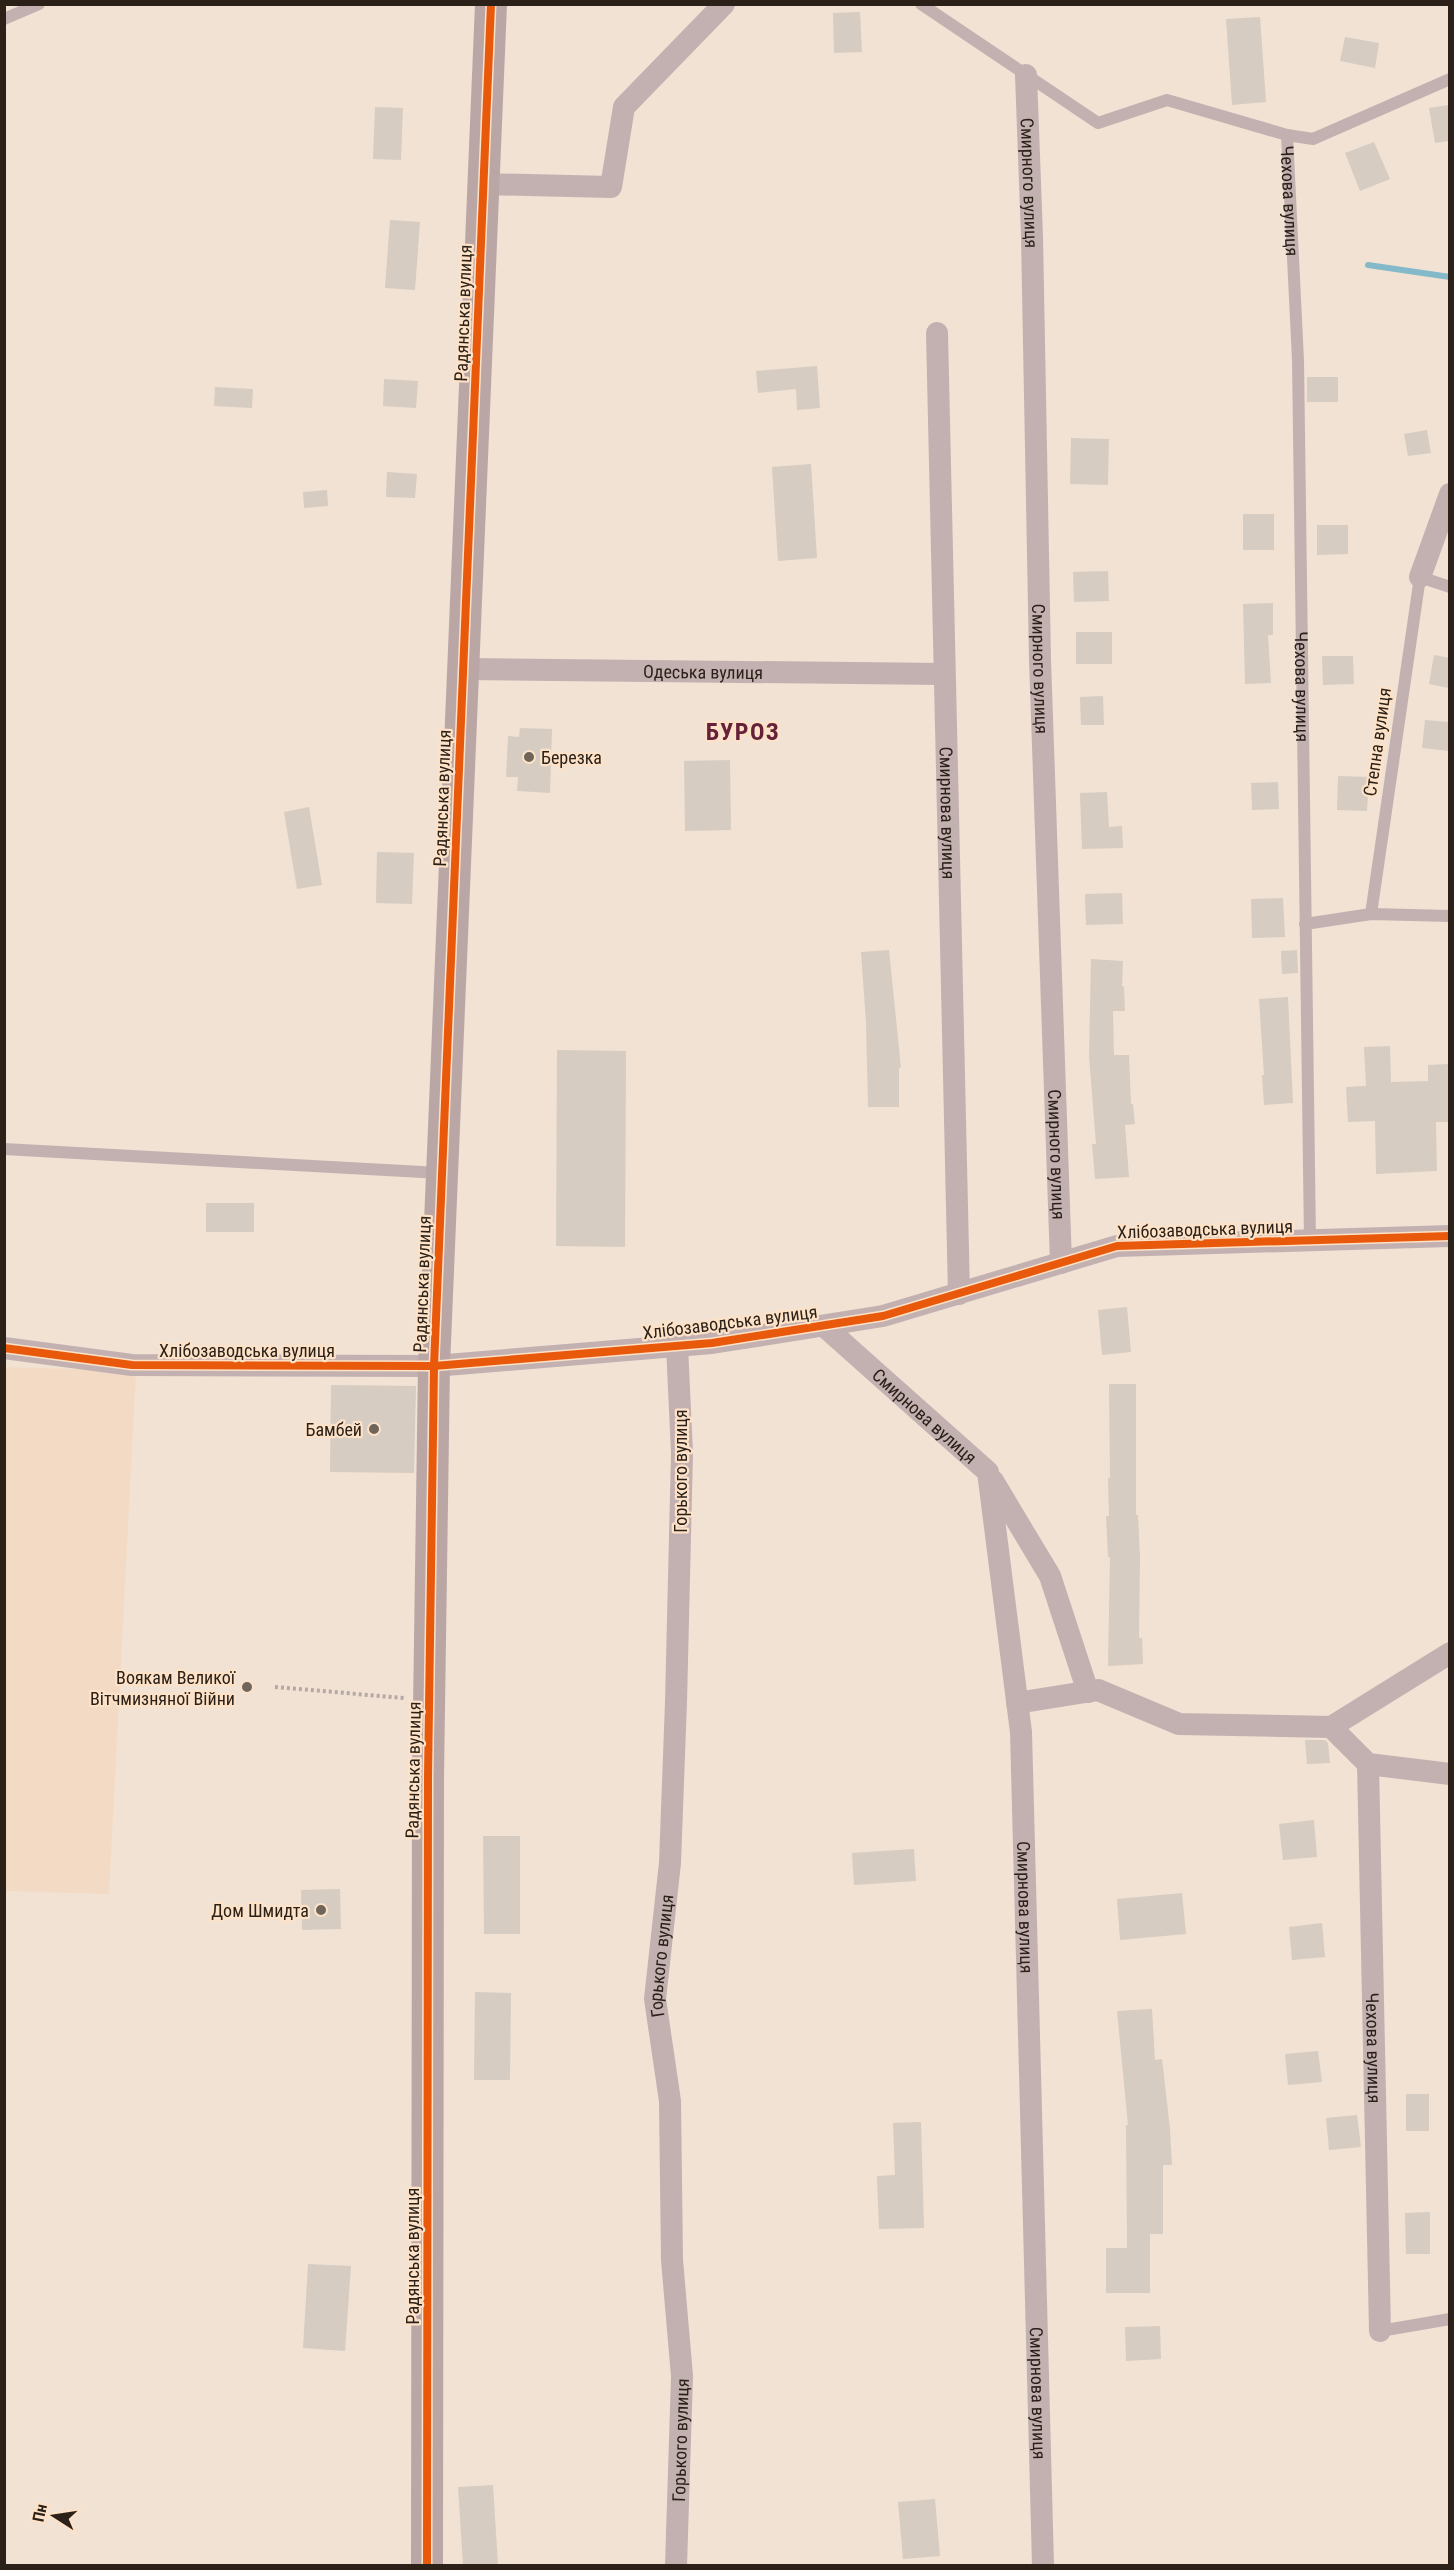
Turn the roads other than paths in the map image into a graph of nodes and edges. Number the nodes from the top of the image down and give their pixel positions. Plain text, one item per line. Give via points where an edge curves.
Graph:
1 (39, 4) edge
2 (491, 4) edge
3 (724, 4) edge
4 (921, 4) edge
5 (4, 19) edge
6 (1026, 75) junction
7 (1449, 79) edge
8 (1287, 135) junction
9 (483, 184) junction
10 (937, 333) dead end
11 (1449, 494) edge
12 (1420, 577) junction
13 (1449, 587) edge
14 (462, 669) junction
15 (944, 674) junction
16 (1371, 914) junction
17 (1449, 916) edge
18 (1305, 924) junction
19 (4, 1149) edge
20 (442, 1173) junction
21 (1449, 1236) edge
22 (1310, 1240) junction
23 (1061, 1263) junction
24 (959, 1294) junction
25 (824, 1326) junction
26 (677, 1346) junction
27 (4, 1348) edge
28 (434, 1365) junction
29 (988, 1472) junction
30 (1449, 1653) edge
31 (1088, 1692) junction
32 (1017, 1703) junction
33 (1331, 1727) junction
34 (1368, 1764) junction
35 (1449, 1774) edge
36 (1449, 2319) edge
37 (1380, 2331) joint
38 (426, 2565) edge
39 (676, 2565) edge
40 (1043, 2565) edge

1 - 5 lane
2 - 9 street, Радянська вулиця
3 - 9 street via 624,107 611,187
4 - 6 lane
6 - 8 lane via 1098,123 1167,100
6 - 23 street, Смирного вулиця via 1040,660
7 - 8 lane via 1313,139
8 - 18 lane, Чехова вулиця via 1298,360
9 - 14 street, Радянська вулиця
10 - 15 street, Смирнова вулиця
11 - 12 street
12 - 13 lane
12 - 16 lane, Степна вулиця
14 - 15 street, Одеська вулиця
14 - 20 street, Радянська вулиця
15 - 24 street, Смирнова вулиця
16 - 17 lane
16 - 18 lane
18 - 22 lane, Чехова вулиця
19 - 20 lane
20 - 28 street, Радянська вулиця
21 - 22 street, Хлібозаводська вулиця
22 - 23 street, Хлібозаводська вулиця via 1117,1246
23 - 24 street, Хлібозаводська вулиця
24 - 25 street, Хлібозаводська вулиця via 883,1316
25 - 26 street, Хлібозаводська вулиця
25 - 29 street, Смирнова вулиця
26 - 28 street, Хлібозаводська вулиця
26 - 39 street, Горького вулиця via 682,1453 676,1702 670,1863 655,1999 670,2101 672,2260 682,2376
27 - 28 street, Хлібозаводська вулиця via 132,1365
28 - 38 street, Радянська вулиця
29 - 31 street via 1050,1576
29 - 32 street, Смирнова вулиця
30 - 33 street
31 - 32 street
31 - 33 street via 1098,1690 1179,1724
32 - 40 street, Смирнова вулиця via 1021,1732
33 - 34 street
34 - 35 street
34 - 37 street, Чехова вулиця
36 - 37 lane

